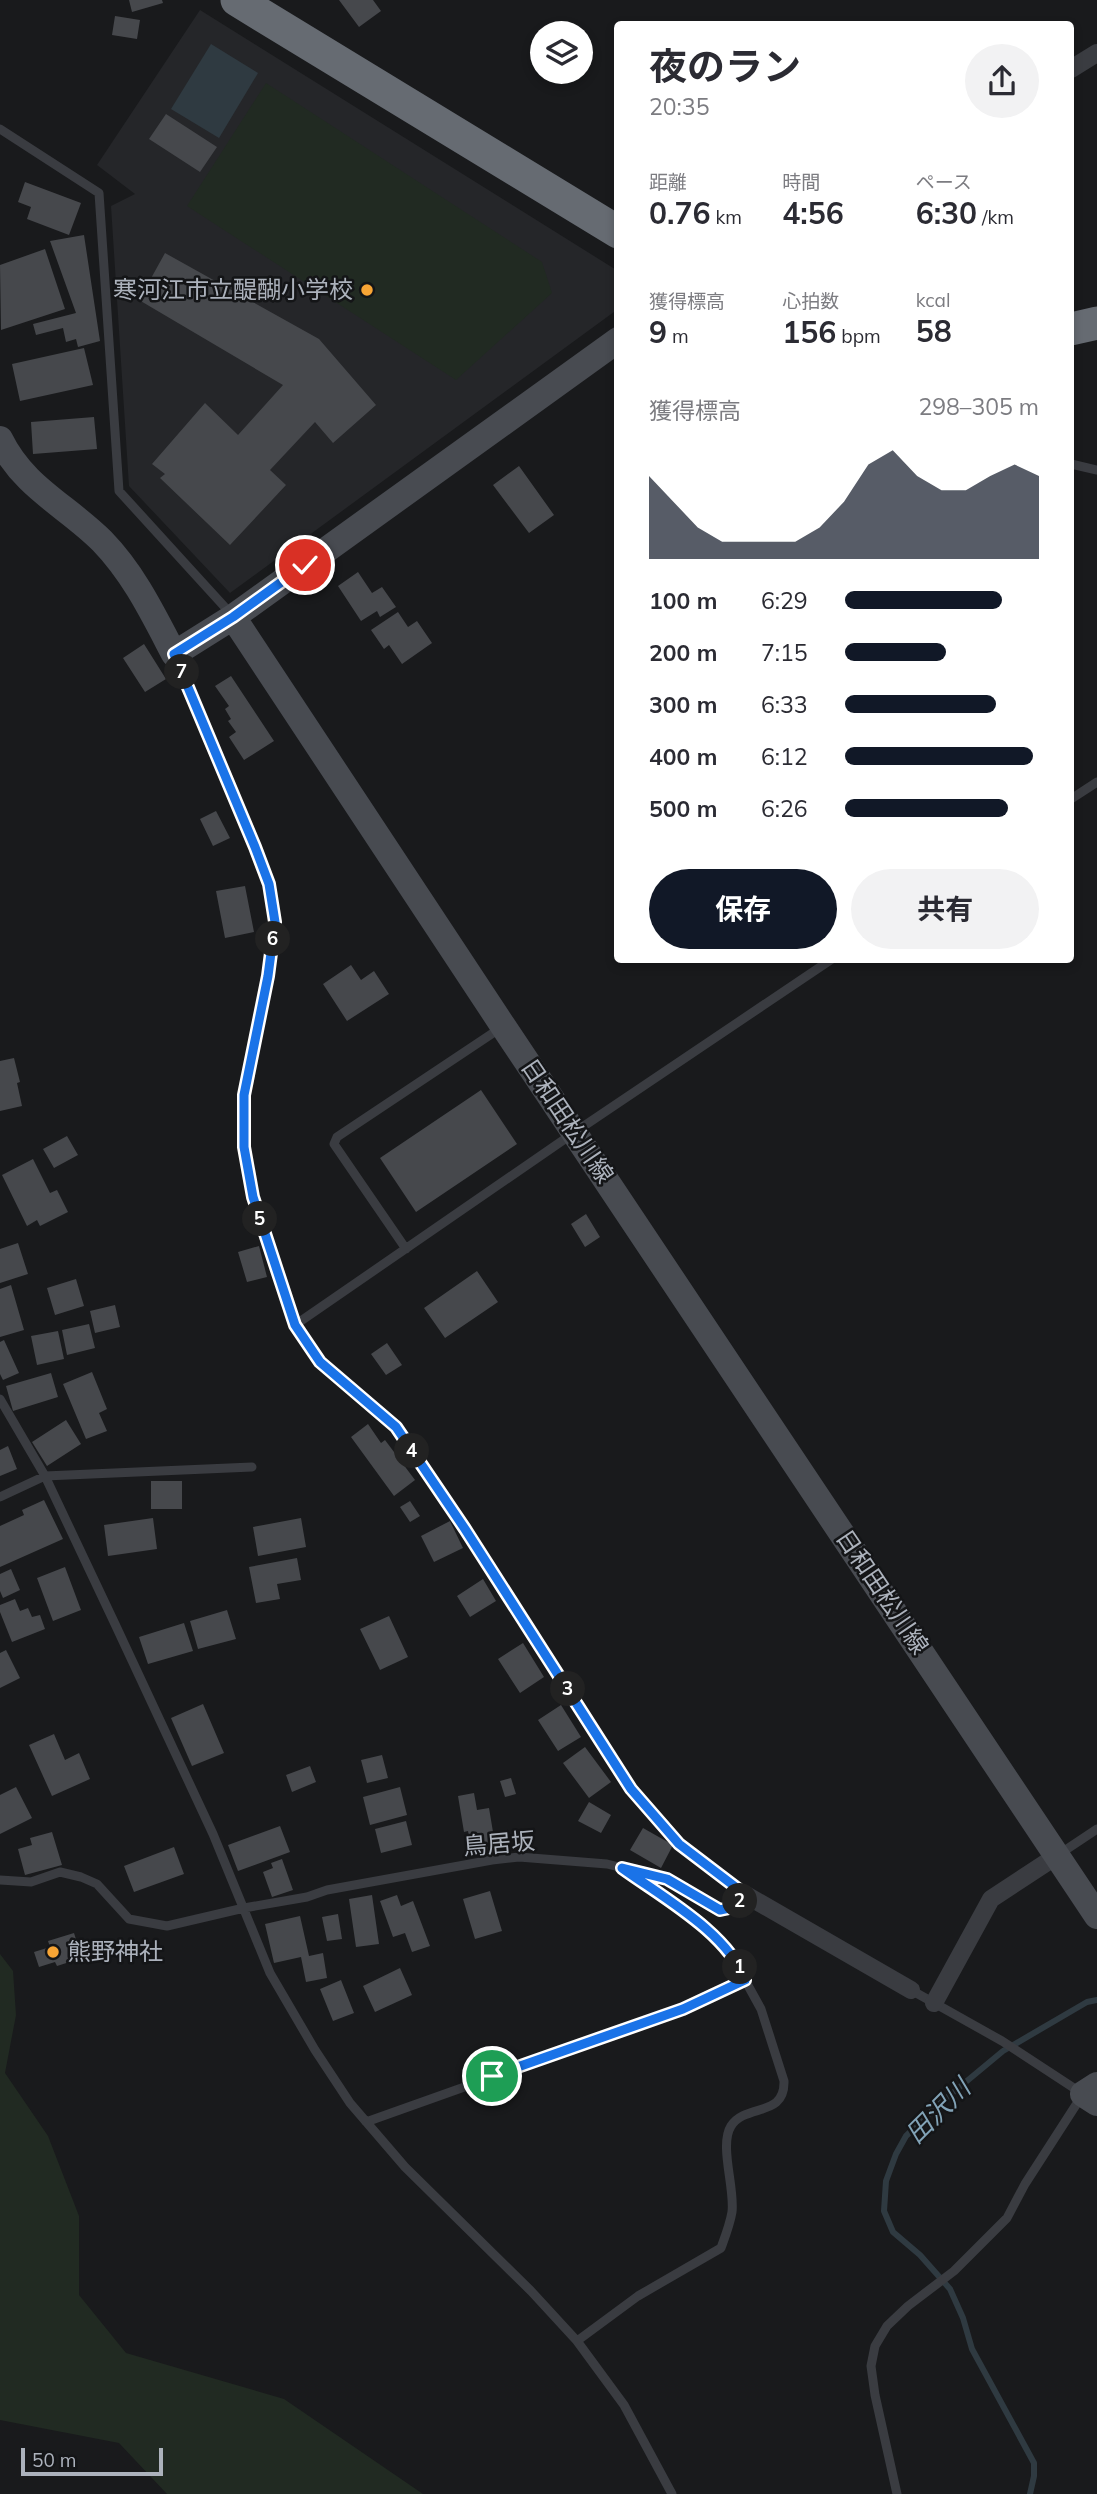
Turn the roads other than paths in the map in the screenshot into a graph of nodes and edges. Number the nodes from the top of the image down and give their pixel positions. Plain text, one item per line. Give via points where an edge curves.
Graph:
1 (237, 0) edge
2 (1097, 53) edge
3 (1074, 67) edge
4 (0, 129) edge
5 (614, 230) edge
6 (1097, 323) edge
7 (1074, 328) edge
8 (614, 343) edge
9 (0, 439) edge
10 (1074, 465) edge
11 (1097, 470) edge
12 (233, 617) junction
13 (174, 654) junction
14 (1097, 782) edge
15 (1074, 797) edge
16 (826, 963) edge
17 (503, 1026) junction
18 (575, 1132) junction
19 (406, 1249) junction
20 (295, 1325) junction
21 (0, 1399) edge
22 (252, 1467) dead end
23 (45, 1476) junction
24 (0, 1497) edge
25 (1097, 1829) edge
26 (1058, 1855) junction
27 (622, 1868) junction
28 (0, 1880) edge
29 (746, 1895) junction
30 (244, 1908) junction
31 (1097, 1916) edge
32 (745, 1980) junction
33 (911, 1990) joint
34 (934, 2003) junction
35 (1092, 2094) edge
36 (366, 2122) junction
37 (577, 2341) junction
38 (672, 2494) edge
39 (897, 2494) edge

1 - 5 highway
2 - 3 street
4 - 12 lane via 99,193 119,491
6 - 7 highway
8 - 12 main road
9 - 13 main road via 17,469 100,539 126,568
10 - 11 lane
12 - 13 main road
12 - 17 main road, 日和田松川線
13 - 20 lane via 269,884 275,922 244,1095 244,1147 253,1197
14 - 15 lane
16 - 18 lane
17 - 18 main road, 日和田松川線
17 - 19 lane via 337,1137 334,1144
18 - 19 lane
18 - 26 main road, 日和田松川線
19 - 20 lane
20 - 29 lane via 320,1362 396,1427 631,1789 679,1844
21 - 23 lane
22 - 23 lane
23 - 24 lane
23 - 30 lane
25 - 26 lane
26 - 31 main road, 日和田松川線
26 - 34 street via 991,1899
27 - 29 lane, 鳥居坂 via 667,1879 720,1910 734,1907
27 - 30 lane, 鳥居坂 via 519,1857
27 - 32 lane via 718,1938 738,1962
28 - 30 lane, 鳥居坂 via 31,1882 60,1872 81,1877 97,1884 130,1919 148,1924 167,1926
29 - 33 street
30 - 36 lane via 270,1973 315,2050
32 - 36 lane via 683,2009
32 - 37 lane via 761,2009 784,2092 776,2103 731,2126 727,2142 732,2211 721,2248 638,2296
33 - 34 lane
34 - 35 lane
35 - 39 lane via 1025,2184 1007,2218 954,2271 887,2326 876,2346 871,2366 875,2395
36 - 37 lane
37 - 38 lane via 624,2405

